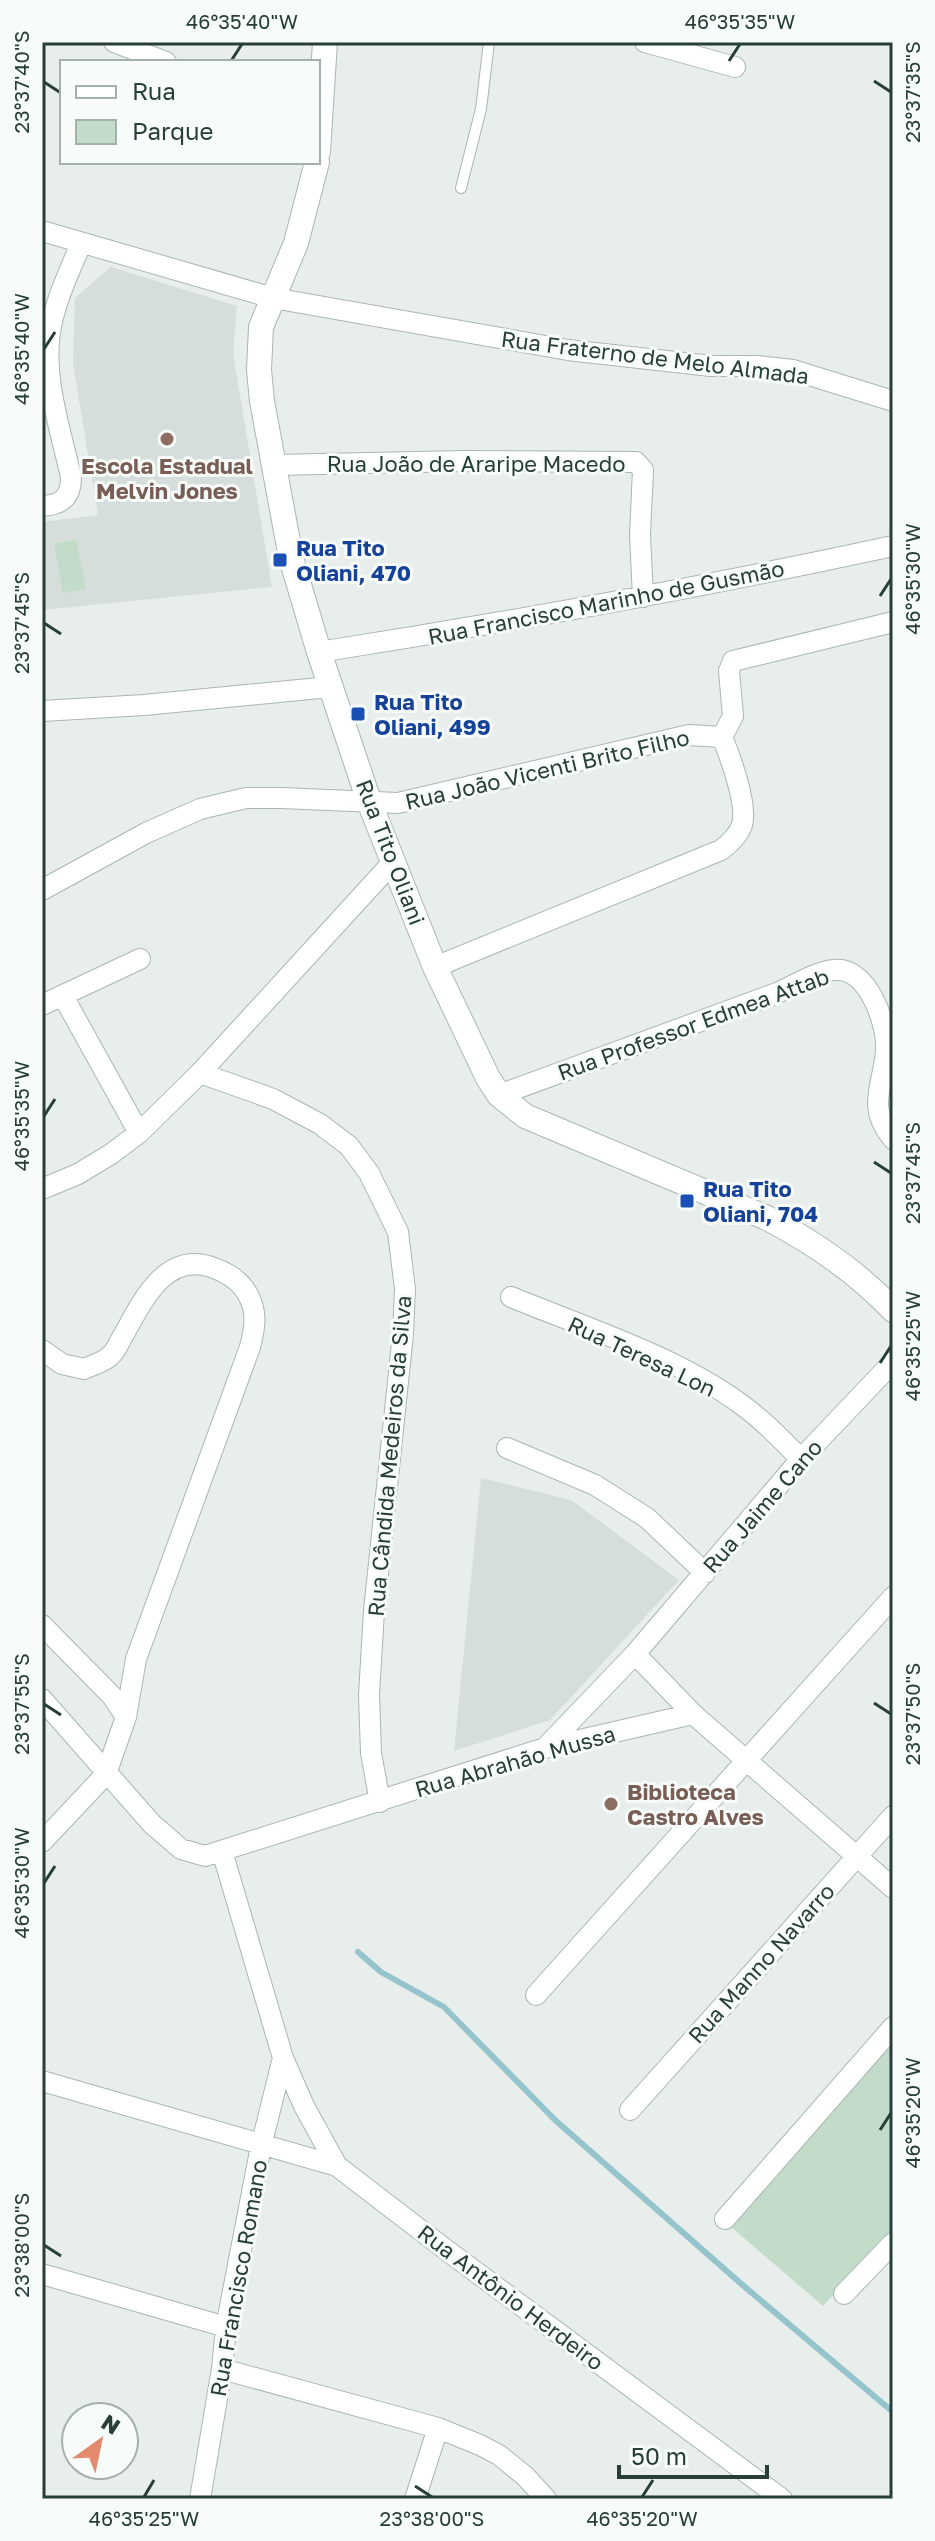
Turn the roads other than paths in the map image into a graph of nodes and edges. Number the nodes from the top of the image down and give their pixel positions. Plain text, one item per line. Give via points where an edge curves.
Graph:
1 (114, 42) edge
2 (325, 42) edge
3 (489, 42) edge
4 (645, 42) edge
5 (161, 60) edge
6 (735, 67) dead end
7 (320, 121) edge
8 (316, 164) edge
9 (461, 188) dead end
10 (42, 231) edge
11 (81, 244) junction
12 (273, 298) junction
13 (893, 401) edge
14 (274, 465) junction
15 (42, 506) edge
16 (893, 546) edge
17 (643, 597) junction
18 (893, 622) edge
19 (319, 652) junction
20 (330, 687) junction
21 (42, 711) edge
22 (722, 737) junction
23 (370, 804) junction
24 (393, 862) junction
25 (42, 890) edge
26 (140, 959) dead end
27 (435, 967) junction
28 (63, 996) junction
29 (42, 1005) edge
30 (200, 1073) junction
31 (499, 1095) junction
32 (139, 1133) junction
33 (893, 1139) edge
34 (42, 1189) edge
35 (511, 1297) dead end
36 (893, 1310) edge
37 (42, 1350) edge
38 (893, 1362) edge
39 (507, 1448) dead end
40 (801, 1459) junction
41 (705, 1573) junction
42 (893, 1597) edge
43 (42, 1625) edge
44 (635, 1654) junction
45 (42, 1699) edge
46 (693, 1714) junction
47 (126, 1717) junction
48 (545, 1748) junction
49 (746, 1760) junction
50 (106, 1774) junction
51 (380, 1802) junction
52 (893, 1816) edge
53 (42, 1842) edge
54 (222, 1851) junction
55 (857, 1856) junction
56 (893, 1888) edge
57 (536, 1995) dead end
58 (893, 2027) edge
59 (283, 2058) junction
60 (42, 2081) edge
61 (630, 2110) dead end
62 (261, 2146) junction
63 (337, 2166) junction
64 (725, 2219) dead end
65 (893, 2243) edge
66 (42, 2274) edge
67 (844, 2294) dead end
68 (226, 2327) junction
69 (222, 2369) junction
70 (438, 2428) junction
71 (200, 2499) edge
72 (415, 2499) edge
73 (546, 2499) edge
74 (782, 2499) edge

1 - 5 street
2 - 7 street
3 - 9 lane via 481,109
4 - 6 street
8 - 12 street, Rua Tito Oliani via 296,243
10 - 11 street, Rua Fraterno de Melo Almada
11 - 12 street, Rua Fraterno de Melo Almada
11 - 15 street via 61,292 48,353 71,488 65,499
12 - 13 street, Rua Fraterno de Melo Almada via 568,350 793,370
12 - 14 street, Rua Tito Oliani via 261,327 259,370
14 - 17 street, Rua João de Araripe Macedo via 636,462 643,470
14 - 19 street, Rua Tito Oliani via 291,558
16 - 17 street, Rua Francisco Marinho de Gusmão
17 - 19 street, Rua Francisco Marinho de Gusmão
18 - 22 street via 733,661 733,716
19 - 20 street, Rua Tito Oliani
20 - 21 street
20 - 23 street, Rua Tito Oliani
22 - 23 street, Rua João Vicenti Brito Filho via 689,735 398,803
22 - 27 street, Rua João Vicenti Brito Filho via 744,813 742,827 729,844
23 - 24 street, Rua Tito Oliani
23 - 25 street, Rua João Vicenti Brito Filho via 246,798 200,809
24 - 27 street, Rua Tito Oliani
24 - 30 street
26 - 28 street
27 - 31 street, Rua Tito Oliani
28 - 29 street
28 - 32 street
30 - 32 street
30 - 51 street, Rua Cândida Medeiros da Silva via 273,1099 349,1146 369,1173 398,1232 405,1289 403,1334 369,1695
31 - 33 street, Rua Professor Edmea Attab via 841,970 861,981 883,1025 887,1048 879,1120
31 - 36 street, Rua Tito Oliani via 525,1116 799,1234
32 - 34 street via 78,1174
35 - 40 street, Rua Teresa Lon via 703,1381 770,1427
37 - 47 street via 62,1364 84,1369 112,1355 149,1293 167,1272 185,1263 220,1270 238,1281 256,1311 250,1347 136,1659
38 - 40 street, Rua Jaime Cano
39 - 41 street via 595,1485 647,1518
40 - 41 street, Rua Jaime Cano
41 - 44 street, Rua Jaime Cano
42 - 49 street
43 - 47 street
44 - 46 street
44 - 48 street, Rua Jaime Cano
45 - 50 street, Rua Abrahão Mussa
46 - 48 street, Rua Abrahão Mussa
46 - 49 street
47 - 50 street
48 - 51 street, Rua Abrahão Mussa
49 - 55 street
49 - 57 street
50 - 53 street
50 - 54 street, Rua Abrahão Mussa via 172,1843 205,1856
51 - 54 street, Rua Abrahão Mussa
52 - 55 street, Rua Manno Navarro
54 - 59 street, Rua Antônio Herdeiro
55 - 56 street
55 - 61 street, Rua Manno Navarro
58 - 64 street
59 - 62 street, Rua Francisco Romano
59 - 63 street, Rua Antônio Herdeiro
60 - 62 street
62 - 63 street
62 - 68 street, Rua Francisco Romano
63 - 74 street, Rua Antônio Herdeiro
65 - 67 street
66 - 68 street
68 - 69 street, Rua Francisco Romano
69 - 70 street
69 - 71 street, Rua Francisco Romano
70 - 72 street
70 - 73 street via 499,2455

